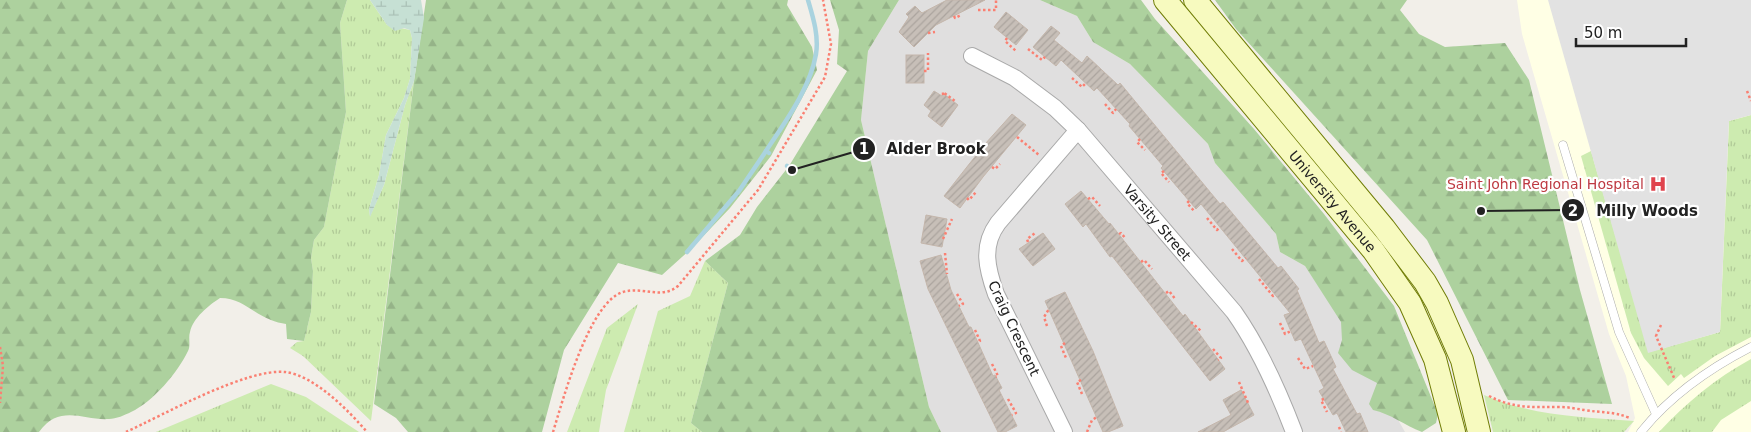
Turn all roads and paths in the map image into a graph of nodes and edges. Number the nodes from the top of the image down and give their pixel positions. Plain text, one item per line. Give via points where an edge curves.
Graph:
1 (823, 0) edge
2 (996, 0) edge
3 (1165, 0) edge
4 (1195, 0) edge
5 (978, 10) dead end
6 (961, 15) dead end
7 (954, 16) dead end
8 (935, 32) dead end
9 (928, 33) dead end
10 (1008, 38) dead end
11 (1028, 48) dead end
12 (1017, 52) dead end
13 (928, 53) dead end
14 (972, 56) dead end
15 (1045, 57) dead end
16 (924, 71) dead end
17 (1072, 78) dead end
18 (1086, 83) dead end
19 (1747, 91) dead end
20 (943, 95) dead end
21 (1751, 100) edge
22 (955, 101) dead end
23 (1105, 104) dead end
24 (1116, 109) dead end
25 (1078, 130) junction
26 (1017, 137) dead end
27 (1140, 139) dead end
28 (1563, 146) dead end
29 (1145, 150) dead end
30 (1049, 163) junction
31 (1000, 164) dead end
32 (992, 167) dead end
33 (1164, 171) dead end
34 (1169, 182) dead end
35 (976, 192) dead end
36 (967, 198) dead end
37 (1088, 200) dead end
38 (1189, 201) dead end
39 (1100, 206) dead end
40 (1195, 212) dead end
41 (1207, 218) dead end
42 (952, 219) dead end
43 (1220, 227) dead end
44 (1034, 233) dead end
45 (1119, 234) dead end
46 (943, 239) dead end
47 (1126, 239) dead end
48 (1028, 242) dead end
49 (1232, 249) dead end
50 (945, 253) dead end
51 (1246, 258) dead end
52 (1142, 262) dead end
53 (1152, 269) dead end
54 (946, 274) dead end
55 (1259, 279) dead end
56 (1166, 293) dead end
57 (957, 294) dead end
58 (1275, 294) dead end
59 (1176, 300) dead end
60 (959, 306) dead end
61 (1050, 310) dead end
62 (1191, 322) dead end
63 (1280, 323) dead end
64 (1661, 325) dead end
65 (1047, 326) dead end
66 (975, 330) dead end
67 (1291, 330) dead end
68 (1201, 331) dead end
69 (978, 342) dead end
70 (1065, 344) dead end
71 (0, 347) edge
72 (1751, 347) edge
73 (1214, 349) dead end
74 (1066, 358) dead end
75 (1298, 358) dead end
76 (1218, 360) dead end
77 (992, 364) dead end
78 (1313, 366) dead end
79 (996, 377) dead end
80 (1081, 380) dead end
81 (1675, 380) dead end
82 (1239, 382) dead end
83 (1468, 384) junction
84 (1082, 394) dead end
85 (1008, 399) dead end
86 (1324, 399) dead end
87 (0, 403) edge
88 (1249, 405) dead end
89 (1328, 412) dead end
90 (1656, 414) junction
91 (1012, 415) dead end
92 (1097, 417) dead end
93 (1630, 418) dead end
94 (1339, 427) dead end
95 (1477, 431) edge
96 (126, 432) edge
97 (367, 432) edge
98 (553, 432) edge
99 (1064, 432) edge
100 (1087, 432) edge
101 (1294, 432) edge
102 (1341, 432) edge
103 (1454, 432) edge
104 (1641, 432) edge

1 - 98 path via 831,44 825,77 768,175 739,215 678,286 666,293 624,292 614,296 601,310 574,368
2 - 5 path via 996,10
3 - 103 main road, University Avenue via 1373,250 1401,291 1423,330 1434,359
4 - 83 main road, University Avenue via 1425,282 1462,360
6 - 7 path
8 - 9 path
10 - 12 path via 1005,41
11 - 15 path via 1042,60
13 - 16 path via 928,71
14 - 25 street, Varsity Street via 1015,78
17 - 18 path via 1082,87
19 - 21 path
20 - 22 path via 944,92
23 - 24 path via 1113,113
25 - 30 street, Craig Crescent
25 - 101 street, Varsity Street via 1234,312 1258,350
26 - 30 path
27 - 29 path via 1137,142
28 - 90 lane via 1618,332
30 - 99 street, Craig Crescent via 991,233 987,258 989,273 1006,317
31 - 32 path via 996,169
33 - 34 path via 1161,173
35 - 36 path via 970,200
37 - 39 path via 1092,197
38 - 40 path via 1187,203
41 - 43 path via 1217,230
42 - 46 path
44 - 48 path
45 - 47 path
49 - 51 path via 1242,261
50 - 54 path
52 - 53 path via 1144,260
55 - 58 path via 1273,296
56 - 59 path via 1169,291
57 - 60 path via 962,304
61 - 65 path via 1044,316
62 - 68 path
63 - 67 path via 1285,334
64 - 81 path via 1656,336
66 - 69 path
70 - 74 path via 1061,346
71 - 87 path via 3,366
72 - 90 lane via 1718,364
73 - 76 path via 1221,358
75 - 78 path via 1305,369
77 - 79 path
80 - 84 path via 1077,382
82 - 88 path
83 - 93 path via 1512,405 1612,411
83 - 95 main road, University Avenue
85 - 91 path via 1016,413
86 - 89 path
90 - 104 lane
92 - 100 path
94 - 102 path
96 - 97 path via 226,386 270,372 286,372 302,377 329,395

